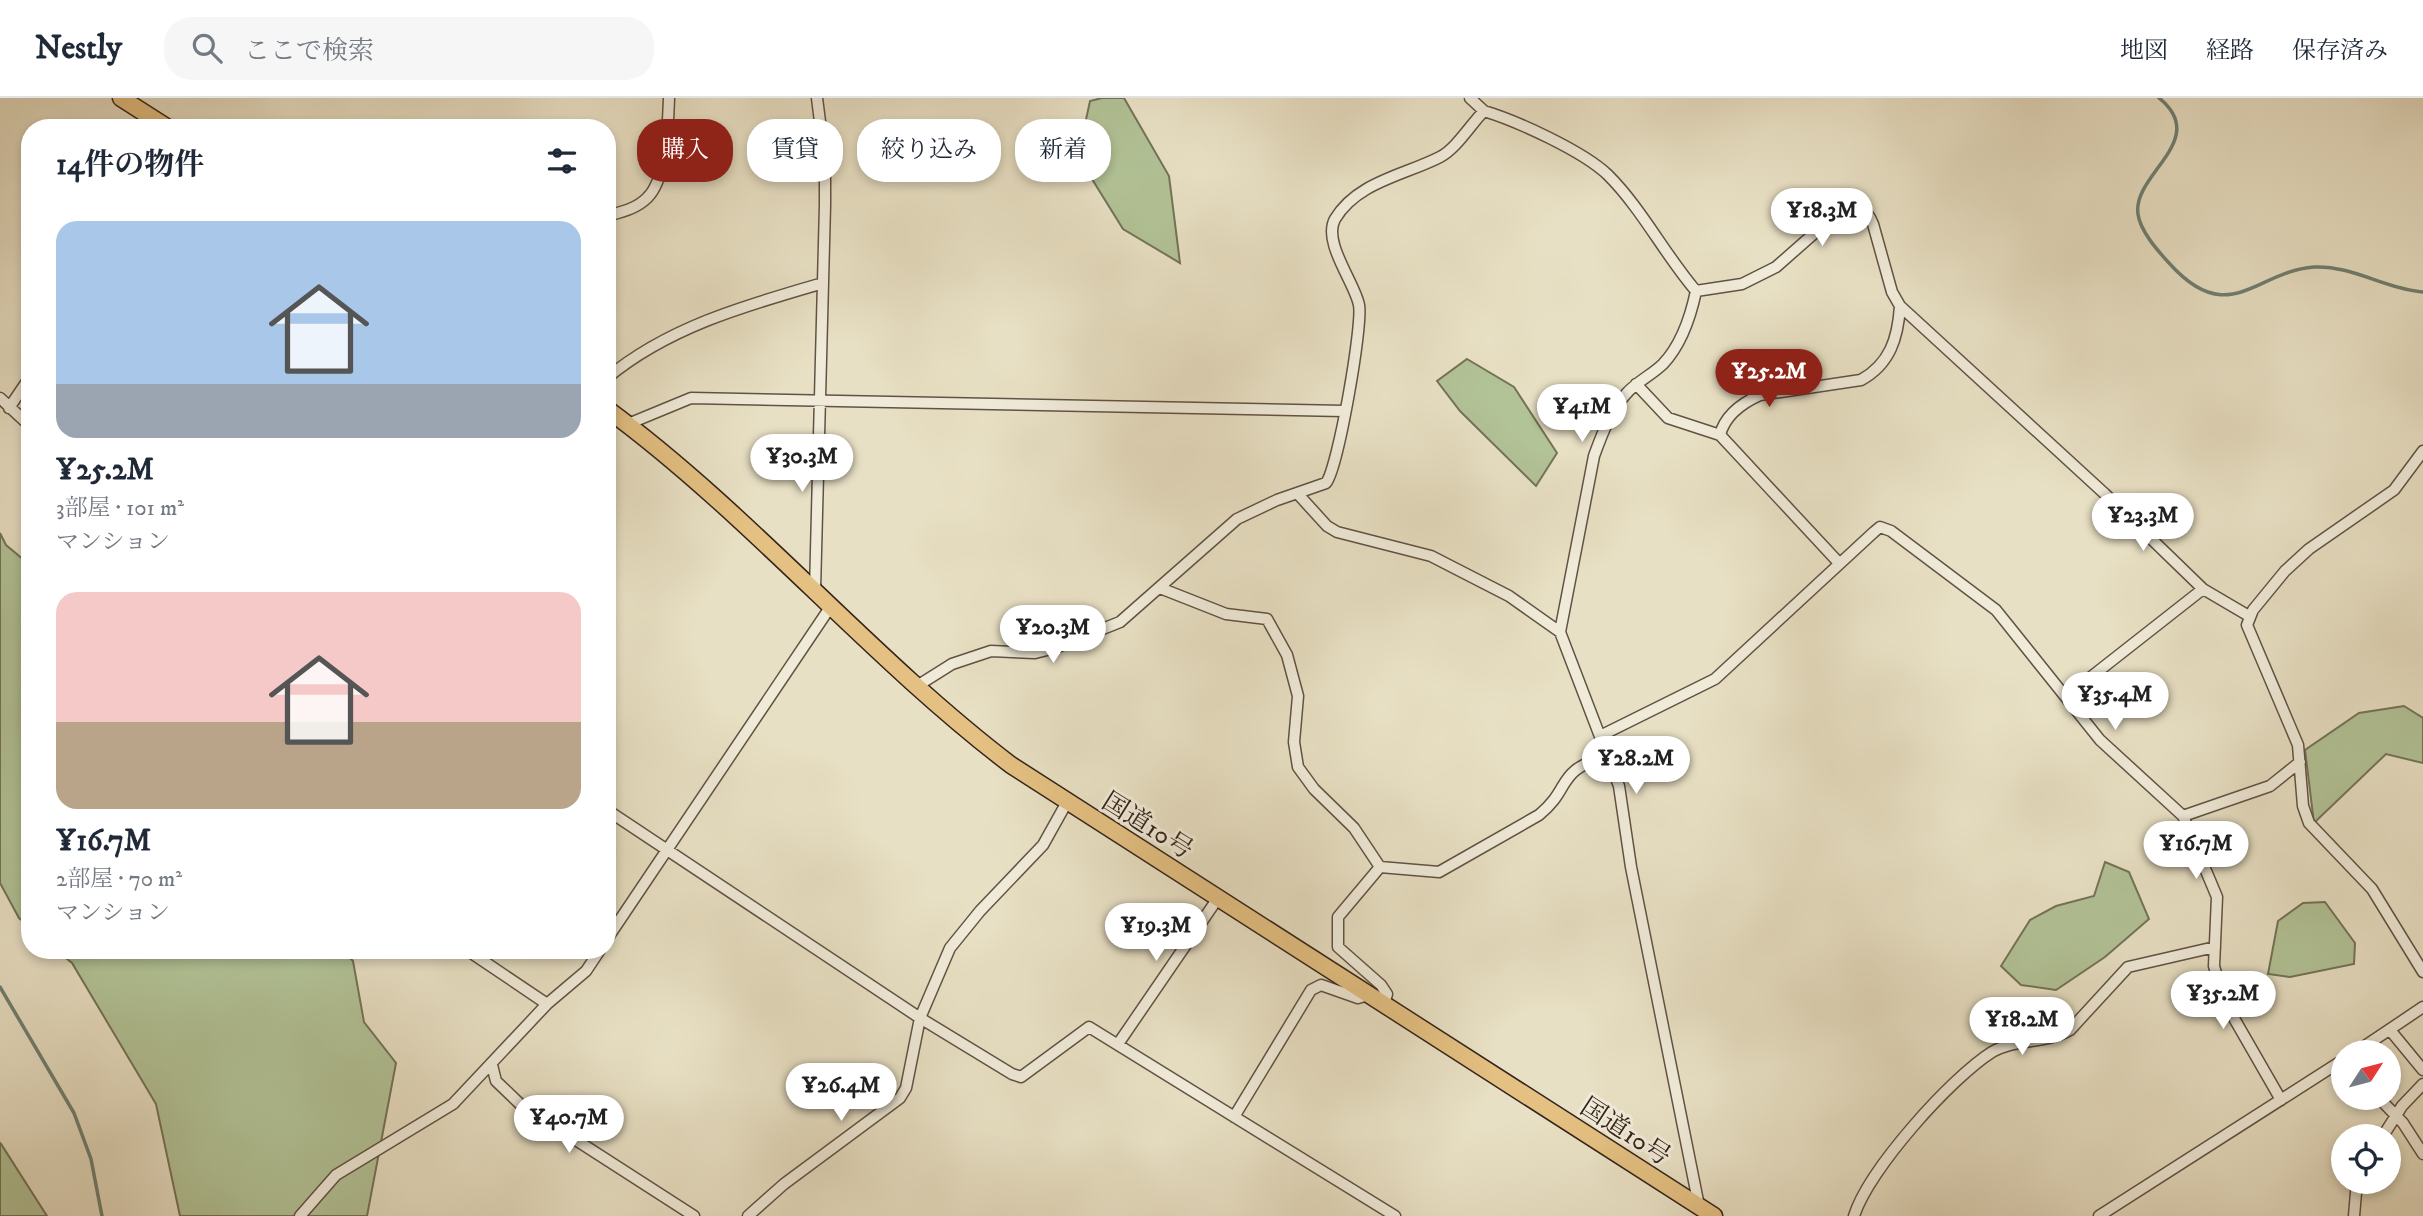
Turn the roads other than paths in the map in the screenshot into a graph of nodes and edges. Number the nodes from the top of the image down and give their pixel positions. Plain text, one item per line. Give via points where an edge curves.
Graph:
1 (121, 98) edge
2 (669, 98) edge
3 (817, 98) edge
4 (1470, 98) edge
5 (1484, 111) junction
6 (154, 119) edge
7 (616, 214) edge
8 (823, 283) junction
9 (1696, 291) junction
10 (1900, 306) junction
11 (616, 370) edge
12 (1636, 384) junction
13 (21, 390) edge
14 (0, 398) edge
15 (820, 398) junction
16 (9, 408) junction
17 (1344, 411) junction
18 (616, 415) edge
19 (21, 418) edge
20 (628, 424) junction
21 (1720, 435) junction
22 (2423, 451) edge
23 (1297, 493) junction
24 (1839, 563) junction
25 (1160, 588) junction
26 (2203, 589) junction
27 (815, 590) junction
28 (831, 606) junction
29 (2249, 616) junction
30 (1559, 632) junction
31 (917, 686) junction
32 (2068, 695) junction
33 (1602, 735) junction
34 (1609, 755) junction
35 (2300, 762) junction
36 (1067, 802) junction
37 (616, 816) edge
38 (2183, 816) junction
39 (668, 850) junction
40 (1380, 867) junction
41 (1219, 898) junction
42 (616, 926) edge
43 (2215, 947) junction
44 (480, 959) edge
45 (594, 959) edge
46 (2423, 972) edge
47 (1368, 995) junction
48 (547, 1004) junction
49 (1384, 1005) junction
50 (2423, 1007) edge
51 (920, 1018) junction
52 (2390, 1030) junction
53 (2375, 1040) edge
54 (1118, 1044) junction
55 (492, 1065) junction
56 (2331, 1068) edge
57 (2423, 1070) edge
58 (2423, 1084) edge
59 (2281, 1100) junction
60 (2390, 1110) edge
61 (1234, 1116) junction
62 (2395, 1116) junction
63 (2391, 1124) edge
64 (2423, 1154) edge
65 (2356, 1194) edge
66 (1699, 1206) junction
67 (300, 1216) edge
68 (694, 1216) edge
69 (748, 1216) edge
70 (1395, 1216) edge
71 (1714, 1216) edge
72 (1854, 1216) edge
73 (2099, 1216) edge
74 (2354, 1216) edge

1 - 6 highway
2 - 7 street via 667,142 656,181 648,197
3 - 8 street via 825,161
4 - 5 street
5 - 9 street via 1589,160 1608,176
5 - 17 street via 1443,156 1361,193 1336,219 1334,240 1360,305
8 - 11 street via 741,306 638,352
8 - 15 street
9 - 10 street via 1742,284 1776,267 1843,208 1852,206 1869,214
9 - 12 street via 1676,345 1663,364
10 - 21 street via 1892,347 1872,373 1861,380 1760,395 1728,418
10 - 26 street
12 - 21 street via 1668,418
12 - 30 street via 1614,411 1594,456
13 - 16 street
14 - 16 street
15 - 17 street
15 - 20 street via 691,398
15 - 27 street
16 - 19 street
17 - 23 street via 1341,446 1329,479
18 - 20 highway, 国道10号
20 - 27 highway, 国道10号
21 - 24 street
22 - 29 street via 2394,490 2309,549
23 - 25 street via 1237,519
23 - 30 street via 1337,532 1431,556 1509,596
24 - 32 street via 1880,527 1891,531 1996,610
24 - 33 street via 1715,679
25 - 31 street via 1120,622 1055,649 991,651 952,664
25 - 40 street via 1226,614 1267,619 1287,655 1298,696 1297,767 1354,828
26 - 29 street
26 - 32 street
27 - 28 highway, 国道10号
28 - 31 highway, 国道10号
28 - 39 street
29 - 35 street via 2249,635 2298,746
30 - 33 street
31 - 36 highway, 国道10号 via 979,740
32 - 38 street via 2100,740
33 - 34 street
34 - 40 street via 1574,768 1547,808 1449,869 1428,873
34 - 66 street via 1619,786
35 - 38 street via 2261,790
35 - 46 street via 2309,823 2372,889
36 - 41 highway, 国道10号
36 - 51 street via 1043,845 950,948
37 - 39 street
38 - 43 street via 2217,897
39 - 42 street
39 - 51 street
40 - 49 street via 1338,917 1338,947 1381,985 1387,994
41 - 47 highway, 国道10号
41 - 54 street
43 - 59 street via 2214,966 2227,1006
43 - 72 street via 2128,967 2070,1030 1993,1052 1959,1079 1891,1154
44 - 48 street
45 - 48 street
47 - 49 highway, 国道10号
47 - 61 street via 1358,998 1321,985 1311,990
48 - 55 street
49 - 66 highway, 国道10号
50 - 52 street
51 - 54 street via 1021,1077 1089,1027
51 - 69 street via 900,1098
52 - 53 street
52 - 57 street
54 - 61 street
55 - 67 street via 453,1104 422,1126 358,1158 336,1175
55 - 68 street via 496,1081 520,1104
56 - 59 street
58 - 62 street
59 - 73 street
60 - 62 street
61 - 70 street
62 - 63 street
62 - 64 street
65 - 74 street
66 - 71 highway, 国道10号

